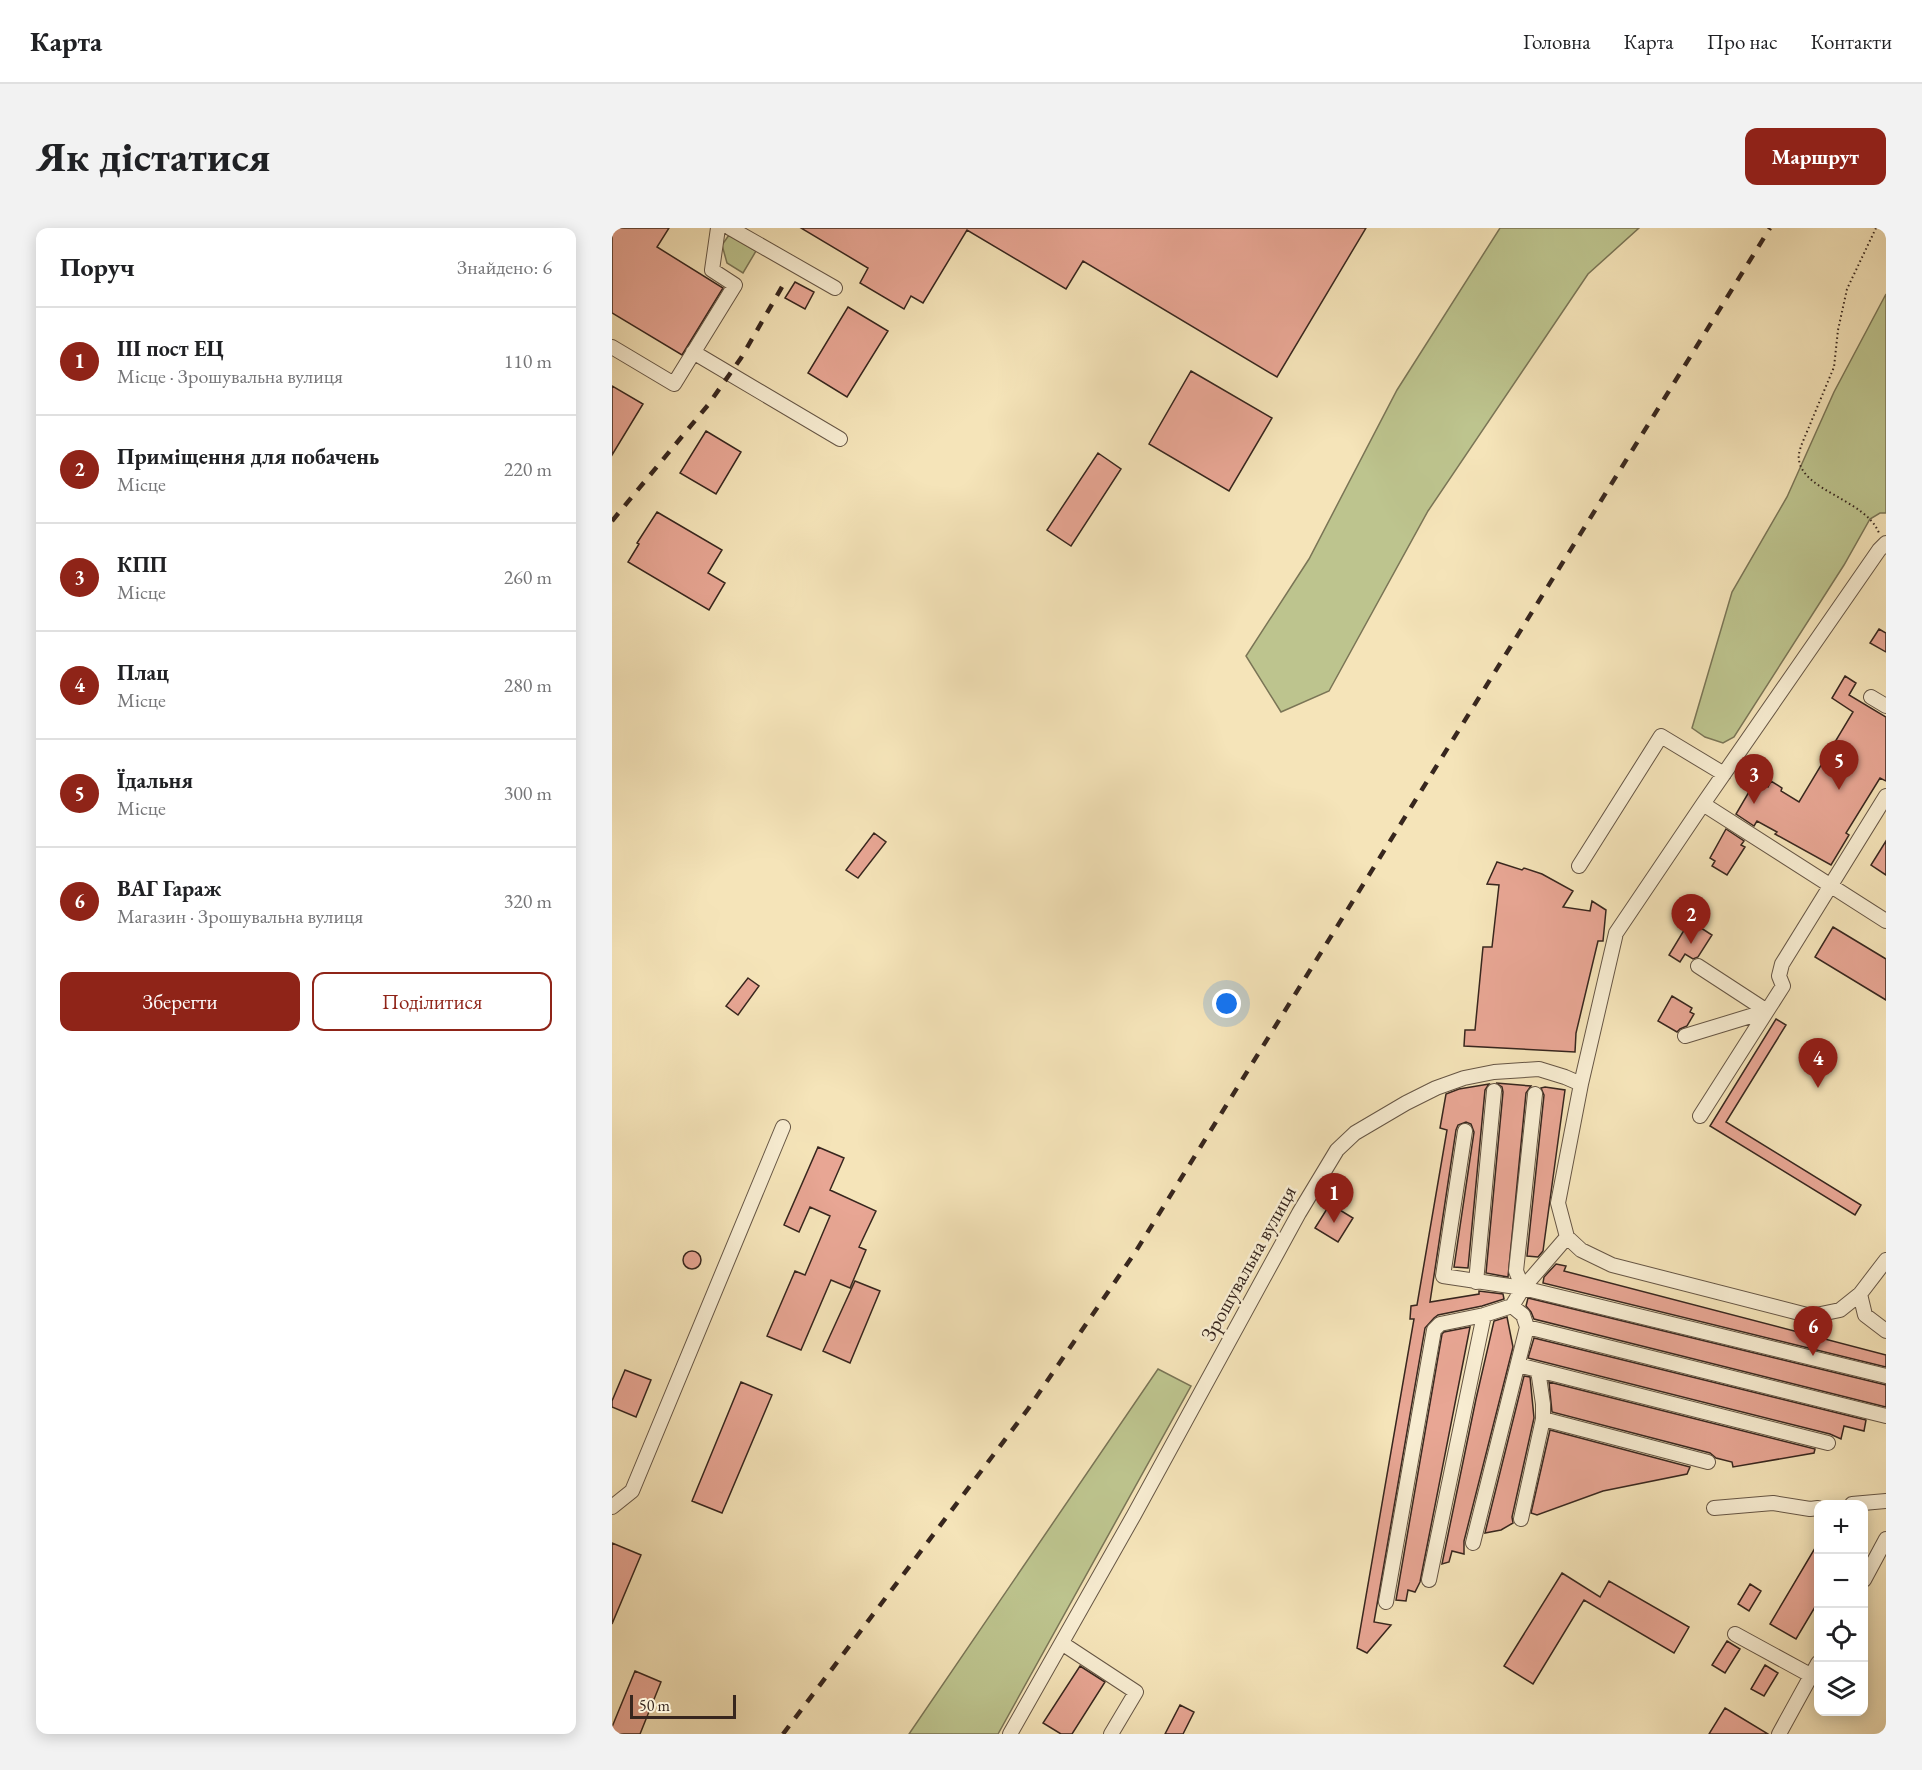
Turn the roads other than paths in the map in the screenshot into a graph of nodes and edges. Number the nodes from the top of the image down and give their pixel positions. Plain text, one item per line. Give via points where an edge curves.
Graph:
1 (718, 228) edge
2 (730, 228) edge
3 (835, 288) dead end
4 (612, 347) edge
5 (693, 352) junction
6 (840, 440) dead end
7 (1882, 547) edge
8 (1871, 697) dead end
9 (1886, 706) edge
10 (1724, 774) junction
11 (1886, 796) edge
12 (1703, 804) junction
13 (1579, 866) dead end
14 (1831, 885) junction
15 (1886, 921) edge
16 (1698, 966) dead end
17 (1767, 1011) junction
18 (1685, 1036) dead end
19 (1581, 1083) junction
20 (1494, 1091) dead end
21 (1534, 1094) dead end
22 (1700, 1116) dead end
23 (783, 1127) dead end
24 (1465, 1131) dead end
25 (1567, 1237) junction
26 (1886, 1260) edge
27 (1476, 1282) junction
28 (1523, 1288) junction
29 (1860, 1294) junction
30 (1512, 1306) junction
31 (1484, 1315) junction
32 (1527, 1327) junction
33 (1886, 1331) edge
34 (1518, 1365) junction
35 (1538, 1370) junction
36 (1886, 1376) edge
37 (1886, 1416) edge
38 (1543, 1419) junction
39 (1828, 1443) dead end
40 (1708, 1462) dead end
41 (1886, 1501) edge
42 (1868, 1503) edge
43 (612, 1507) edge
44 (1714, 1508) dead end
45 (1814, 1508) edge
46 (1521, 1519) dead end
47 (1886, 1539) edge
48 (1473, 1543) dead end
49 (1868, 1571) edge
50 (1429, 1580) dead end
51 (1386, 1602) dead end
52 (1735, 1634) dead end
53 (1063, 1644) junction
54 (1814, 1672) edge
55 (1812, 1676) junction
56 (1010, 1734) edge
57 (1111, 1734) edge
58 (1779, 1734) edge

1 - 5 street via 712,270 735,285
2 - 3 street
4 - 5 street via 674,384
5 - 6 street
7 - 10 street
8 - 9 street
10 - 12 street
10 - 13 street via 1661,736
11 - 14 street
12 - 14 street
12 - 19 street via 1616,933
14 - 15 street
14 - 17 street via 1782,964 1779,976 1783,986
16 - 17 street
17 - 18 street
17 - 22 street
19 - 25 street via 1558,1203
19 - 53 street, Зрошувальна вулиця via 1539,1069 1464,1078 1406,1103 1355,1133 1337,1150
20 - 27 street
21 - 28 street via 1516,1271
23 - 43 street via 632,1491
24 - 27 street via 1443,1276
25 - 28 street
25 - 29 street via 1581,1250 1612,1265 1811,1316 1840,1310
26 - 29 street
27 - 28 street
28 - 30 street
28 - 36 street
29 - 33 street via 1864,1315
30 - 31 street
30 - 32 street
31 - 50 street
31 - 51 street via 1440,1324 1434,1330
32 - 34 street
32 - 37 street
34 - 35 street
34 - 48 street
35 - 38 street
35 - 39 street
38 - 40 street
38 - 46 street
41 - 42 street
44 - 45 street via 1773,1503
47 - 49 street
52 - 55 street
53 - 56 street, Зрошувальна вулиця
53 - 57 street via 1136,1692
54 - 55 street
55 - 58 street

